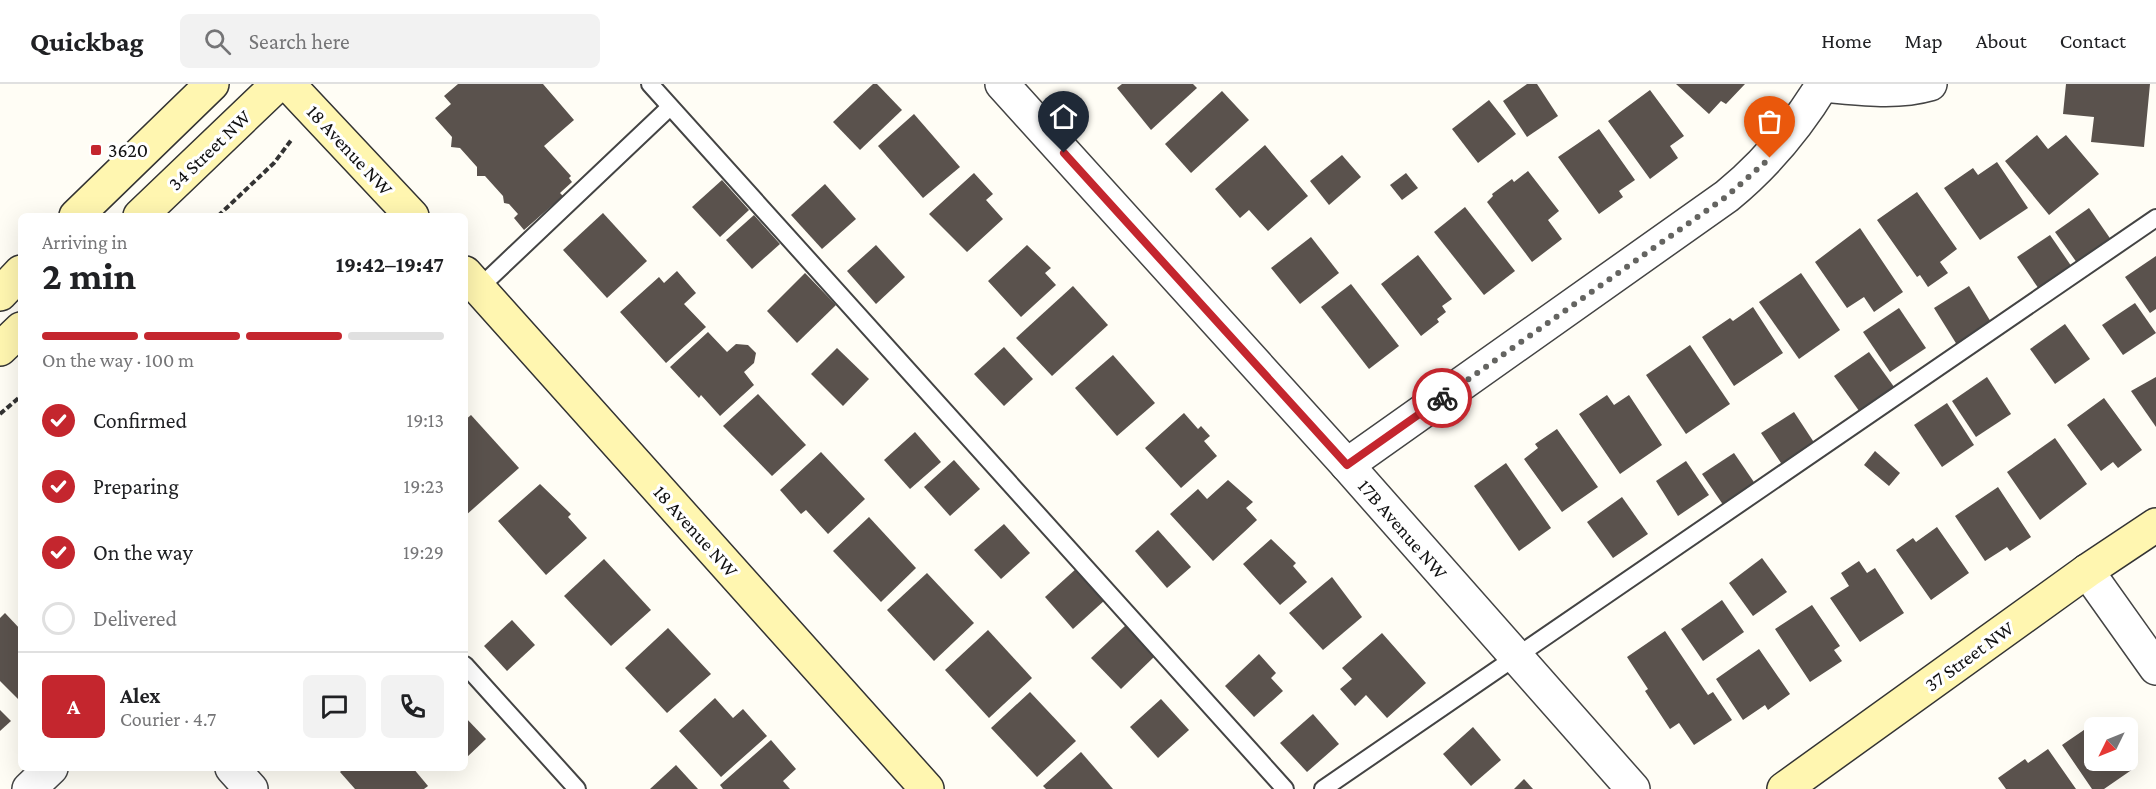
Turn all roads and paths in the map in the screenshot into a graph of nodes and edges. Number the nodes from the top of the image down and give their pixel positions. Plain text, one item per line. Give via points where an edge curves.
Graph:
1 (212, 84) edge
2 (278, 84) edge
3 (288, 84) edge
4 (650, 84) edge
5 (1002, 84) edge
6 (1930, 84) edge
7 (1823, 85) edge
8 (670, 107) junction
9 (285, 148) dead end
10 (79, 213) edge
11 (143, 213) edge
12 (221, 213) edge
13 (409, 213) edge
14 (2156, 218) edge
15 (18, 275) edge
16 (472, 280) edge
17 (0, 294) edge
18 (18, 332) edge
19 (0, 349) edge
20 (18, 399) edge
21 (0, 414) edge
22 (1347, 465) junction
23 (2156, 525) edge
24 (2087, 571) junction
25 (1515, 657) junction
26 (468, 668) edge
27 (2156, 668) edge
28 (48, 771) edge
29 (235, 771) edge
30 (29, 789) edge
31 (251, 789) edge
32 (577, 789) edge
33 (927, 789) edge
34 (1285, 789) edge
35 (1323, 789) edge
36 (1633, 789) edge
37 (1784, 789) edge

1 - 10 street
2 - 11 street, 34 Street NW
3 - 13 street, 18 Avenue NW
4 - 8 lane
5 - 22 street, 17B Avenue NW
6 - 7 street via 1883,90
7 - 22 street via 1770,158 1727,196
8 - 16 lane
8 - 34 lane
9 - 12 path
14 - 25 lane
15 - 17 street
16 - 33 street, 18 Avenue NW
18 - 19 street
20 - 21 path
22 - 25 street, 17B Avenue NW
23 - 24 street, 37 Street NW
24 - 27 street
24 - 37 street, 37 Street NW
25 - 35 lane
25 - 36 street, 17B Avenue NW
26 - 32 lane
28 - 30 street
29 - 31 street

